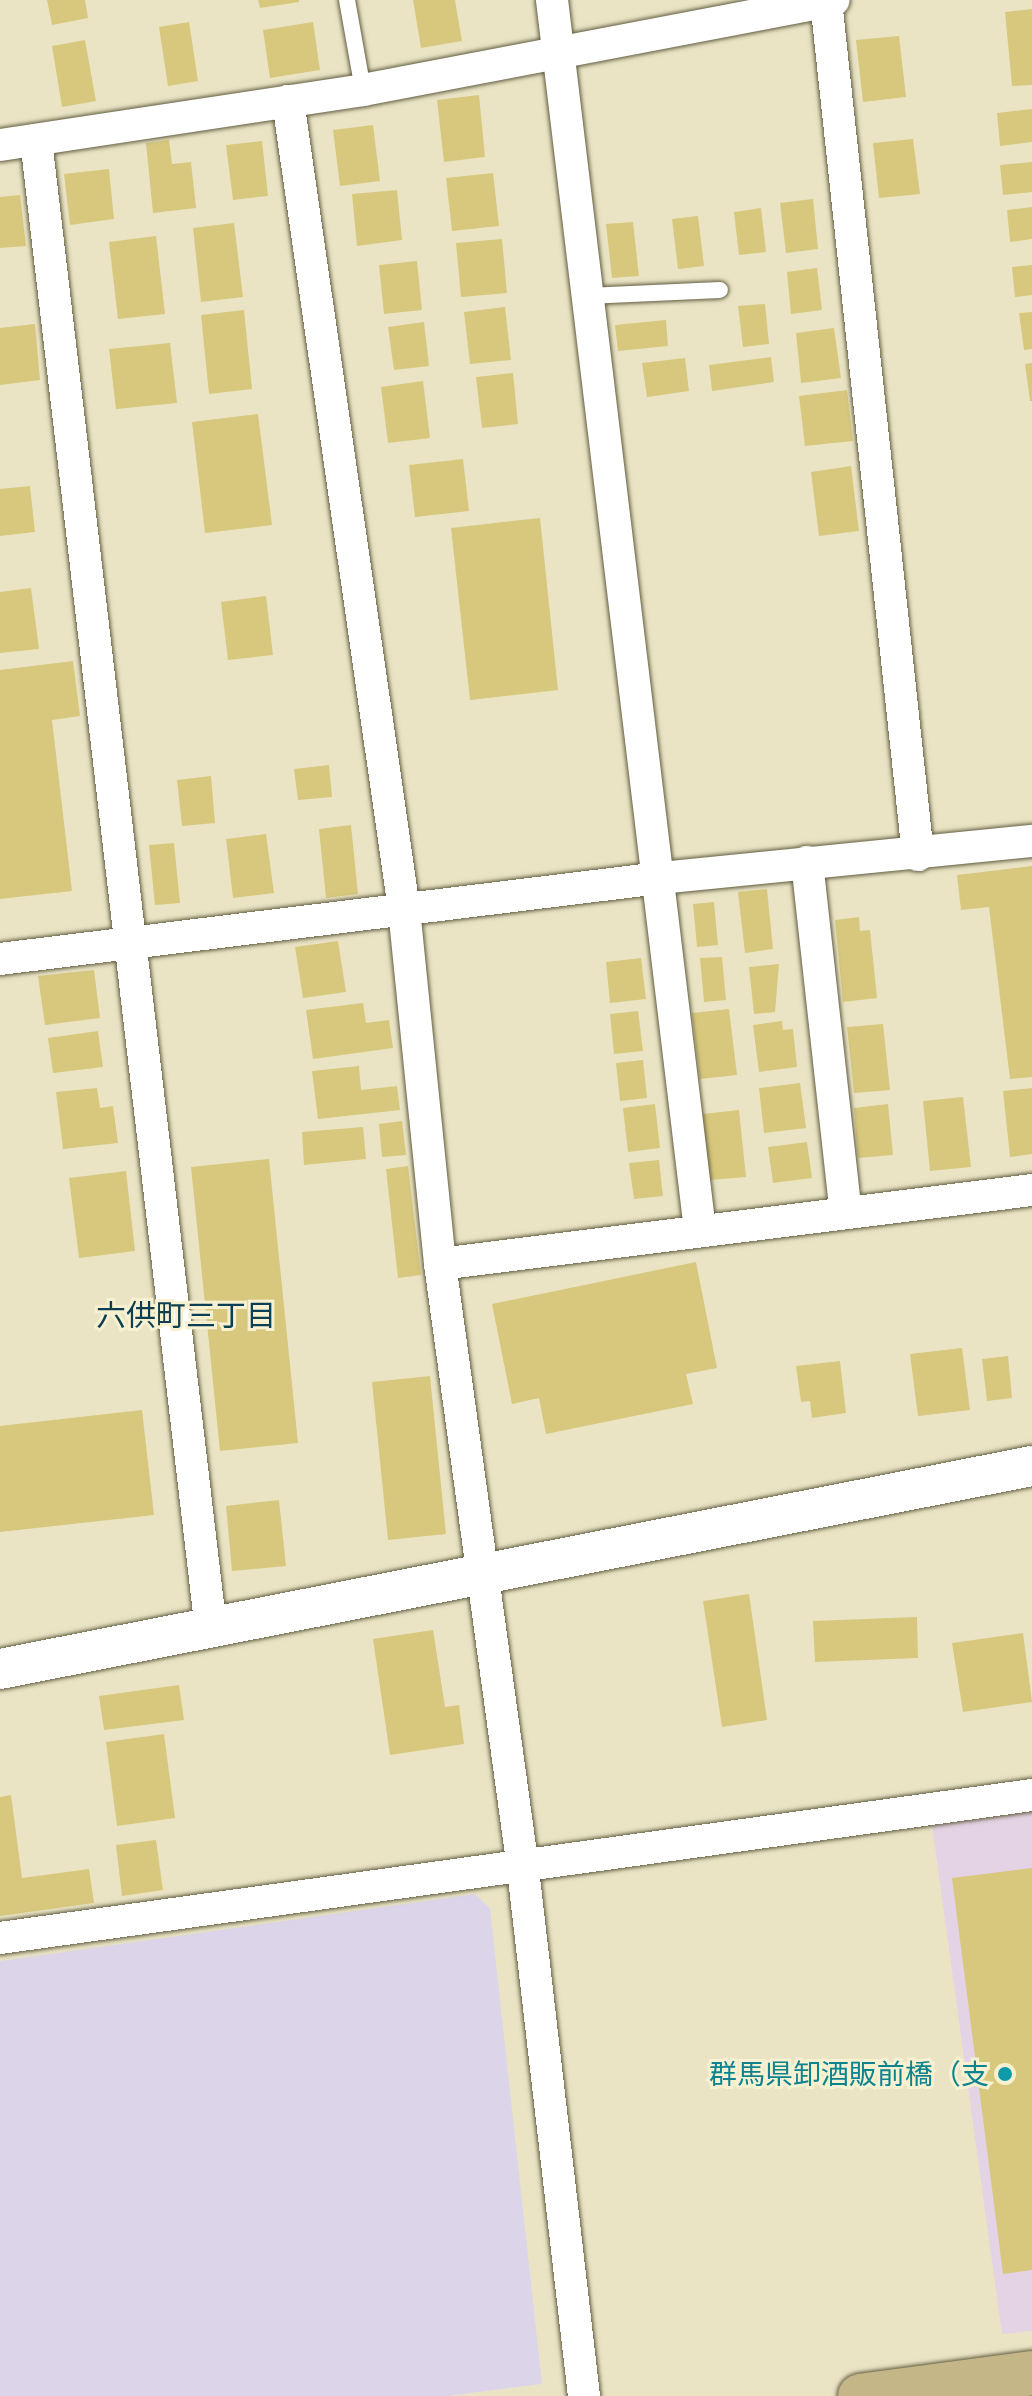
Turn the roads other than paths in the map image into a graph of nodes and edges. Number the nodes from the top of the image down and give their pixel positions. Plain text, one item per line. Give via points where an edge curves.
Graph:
1 (347, 0) edge
2 (552, 0) edge
3 (829, 1) edge
4 (558, 47) junction
5 (363, 90) junction
6 (288, 101) junction
7 (36, 140) junction
8 (0, 145) edge
9 (720, 290) dead end
10 (587, 296) junction
11 (1032, 841) edge
12 (918, 855) junction
13 (807, 862) junction
14 (660, 878) junction
15 (404, 909) junction
16 (131, 943) junction
17 (0, 959) edge
18 (1032, 1190) edge
19 (846, 1213) junction
20 (700, 1230) junction
21 (440, 1264) junction
22 (1032, 1466) edge
23 (484, 1573) junction
24 (211, 1629) junction
25 (0, 1669) edge
26 (1032, 1795) edge
27 (522, 1861) junction
28 (0, 1938) edge
29 (1032, 2373) edge
30 (584, 2396) edge
31 (860, 2396) edge

1 - 5 lane
2 - 4 street
3 - 4 street
3 - 12 street
4 - 5 street
4 - 10 street
5 - 6 street
6 - 7 street
6 - 15 street
7 - 8 street
7 - 16 street
9 - 10 lane
10 - 14 street
11 - 12 street
12 - 13 street
13 - 14 street
13 - 19 street
14 - 15 street
14 - 20 street
15 - 16 street
15 - 21 street
16 - 17 street
16 - 24 street
18 - 19 street
19 - 20 street
20 - 21 street
21 - 23 street
22 - 23 street
23 - 24 street
23 - 27 street
24 - 25 street
26 - 27 street
27 - 28 street
27 - 30 street
29 - 31 main road

